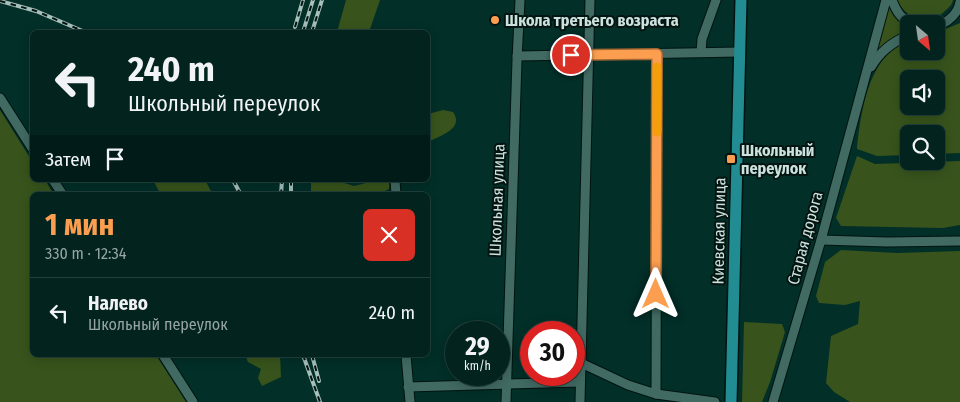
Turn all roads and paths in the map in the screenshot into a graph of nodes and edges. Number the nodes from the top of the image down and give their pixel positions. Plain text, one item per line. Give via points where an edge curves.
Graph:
1 (520, 0) edge
2 (590, 0) edge
3 (716, 0) edge
4 (741, 0) edge
5 (886, 0) edge
6 (892, 0) edge
7 (960, 2) edge
8 (900, 16) edge
9 (945, 23) edge
10 (900, 40) edge
11 (701, 52) junction
12 (740, 52) junction
13 (657, 54) junction
14 (589, 55) junction
15 (517, 56) junction
16 (864, 81) junction
17 (0, 98) edge
18 (30, 145) edge
19 (821, 240) junction
20 (960, 241) edge
21 (508, 321) edge
22 (582, 321) edge
23 (164, 357) edge
24 (406, 357) edge
25 (585, 365) edge
26 (445, 385) edge
27 (506, 386) edge
28 (580, 386) edge
29 (408, 387) junction
30 (656, 394) junction
31 (193, 402) edge
32 (410, 402) edge
33 (506, 402) edge
34 (580, 402) edge
35 (715, 402) edge
36 (731, 402) edge
37 (773, 402) edge

1 - 15 street, Школьная улица
2 - 14 street
3 - 11 street via 702,39
4 - 12 main road, Киевская улица
5 - 16 street, Старая дорога
6 - 8 street
7 - 9 street via 954,15
10 - 16 street, Старая дорога via 887,46 876,58
11 - 12 street
11 - 13 street
12 - 36 main road, Киевская улица
13 - 14 street
13 - 30 street
14 - 15 street
14 - 22 street
15 - 21 street, Школьная улица
16 - 19 street, Старая дорога
17 - 18 street
19 - 20 street
19 - 37 street, Старая дорога
23 - 31 street
24 - 29 street
25 - 30 street via 628,386
26 - 29 street
27 - 33 street, Школьная улица
28 - 34 street
29 - 32 street
30 - 35 street

